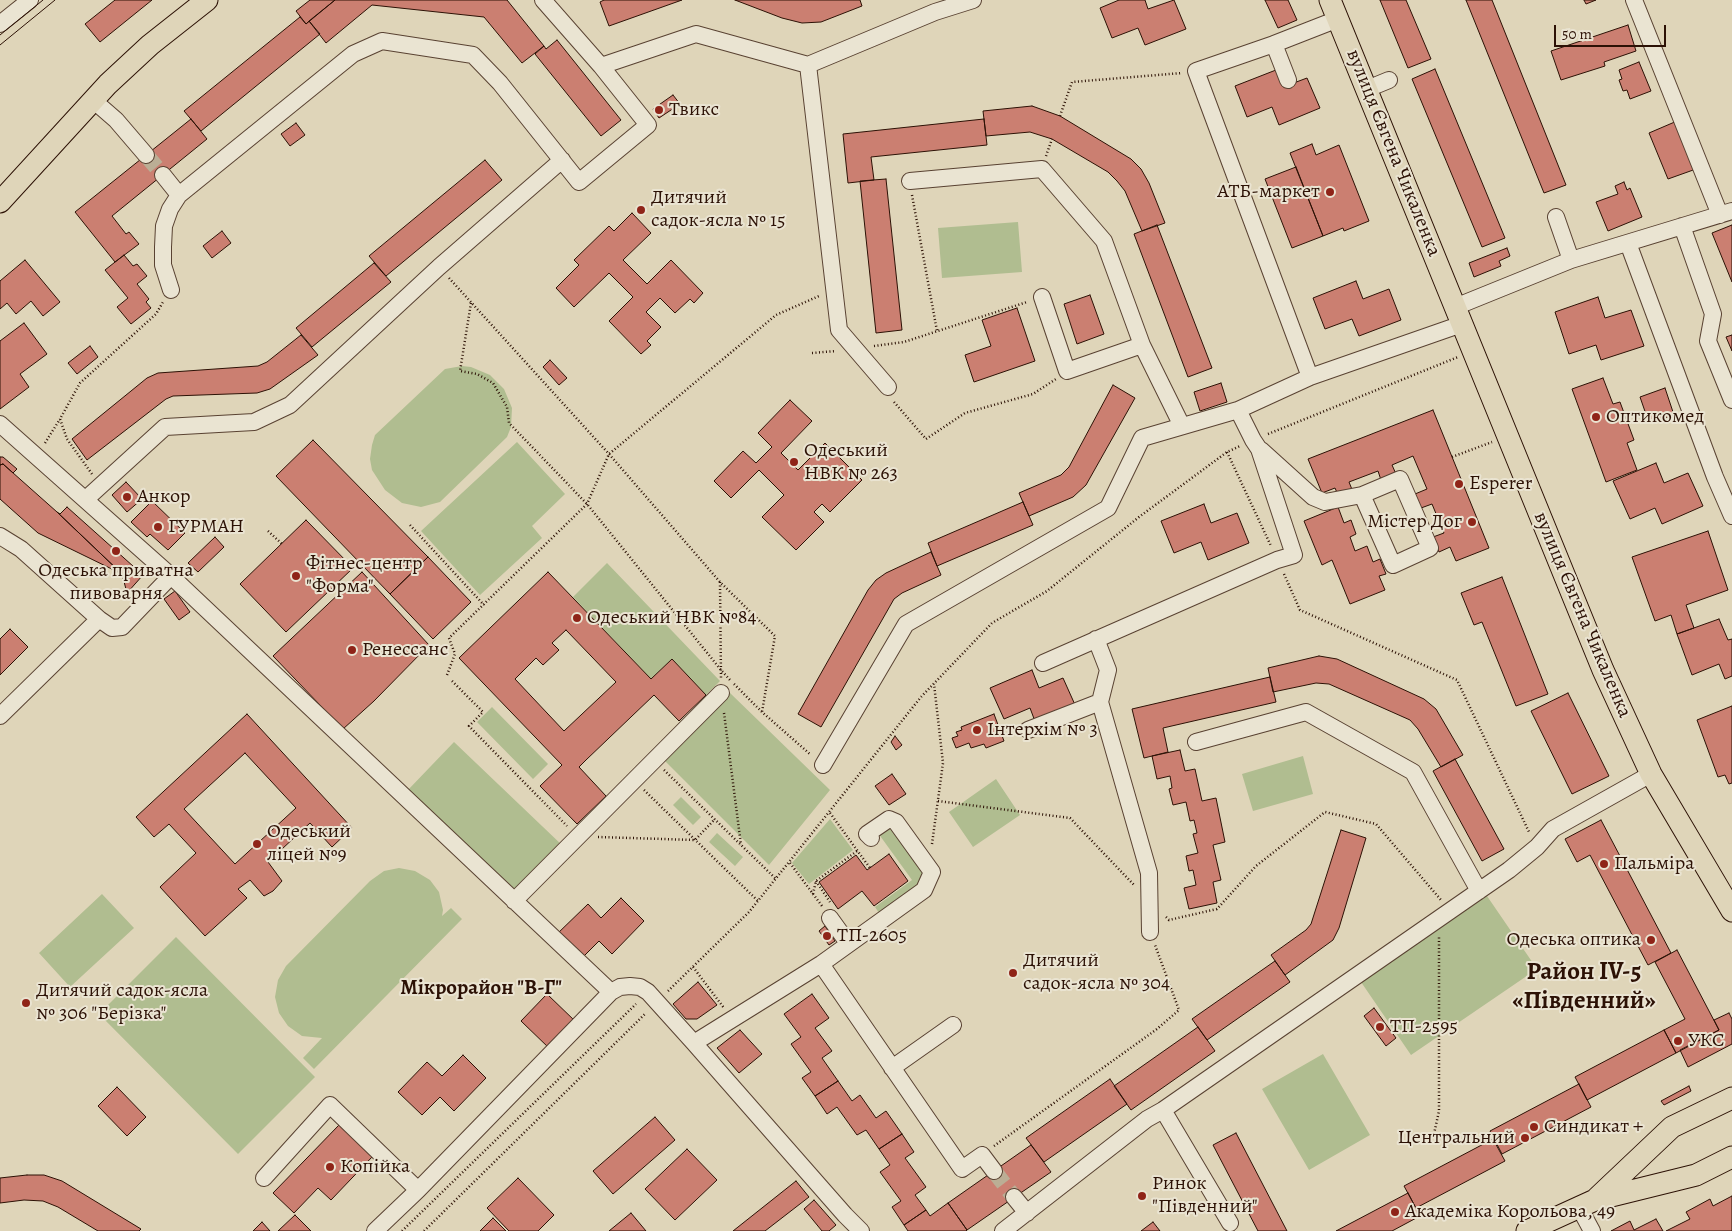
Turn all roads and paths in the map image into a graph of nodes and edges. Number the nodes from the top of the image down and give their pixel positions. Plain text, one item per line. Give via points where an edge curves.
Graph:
1 (30, 0) edge
2 (207, 0) edge
3 (543, 0) edge
4 (973, 0) edge
5 (1634, 0) edge
6 (1334, 9) edge
7 (0, 24) edge
8 (1274, 44) junction
9 (808, 65) junction
10 (601, 66) junction
11 (1196, 71) junction
12 (1288, 80) dead end
13 (1389, 80) dead end
14 (1367, 89) junction
15 (93, 100) junction
16 (1060, 116) dead end
17 (146, 155) tunnel mouth
18 (562, 160) junction
19 (163, 175) tunnel mouth
20 (910, 181) joint
21 (179, 194) junction
22 (0, 202) edge
23 (1726, 213) edge
24 (1556, 217) dead end
25 (1682, 226) junction
26 (1628, 243) junction
27 (1571, 260) junction
28 (439, 267) junction
29 (171, 290) joint
30 (834, 290) junction
31 (1042, 297) joint
32 (471, 303) junction
33 (1459, 316) junction
34 (937, 331) junction
35 (1142, 345) junction
36 (856, 348) junction
37 (1473, 350) junction
38 (812, 353) dead end
39 (1067, 371) junction
40 (1310, 377) junction
41 (888, 387) joint
42 (1732, 400) edge
43 (1238, 410) junction
44 (60, 419) junction
45 (0, 424) edge
46 (1182, 426) junction
47 (1508, 436) junction
48 (1256, 445) junction
49 (1227, 452) junction
50 (609, 454) junction
51 (36, 456) junction
52 (1452, 457) dead end
53 (101, 486) junction
54 (1362, 495) junction
55 (86, 499) junction
56 (587, 504) junction
57 (1732, 516) edge
58 (410, 525) dead end
59 (268, 531) dead end
60 (0, 536) edge
61 (282, 544) dead end
62 (1277, 560) junction
63 (171, 576) junction
64 (720, 582) junction
65 (484, 605) junction
66 (99, 619) junction
67 (1096, 640) junction
68 (1043, 663) dead end
69 (721, 670) junction
70 (447, 675) dead end
71 (452, 681) dead end
72 (934, 684) junction
73 (721, 694) junction
74 (1100, 702) junction
75 (762, 712) junction
76 (0, 716) edge
77 (1028, 730) dead end
78 (1196, 742) dead end
79 (654, 760) junction
80 (823, 765) joint
81 (1651, 774) junction
82 (634, 780) junction
83 (938, 801) junction
84 (830, 813) junction
85 (715, 819) junction
86 (578, 837) junction
87 (871, 838) dead end
88 (695, 840) junction
89 (741, 845) junction
90 (1536, 847) junction
91 (857, 851) junction
92 (790, 863) junction
93 (870, 868) dead end
94 (928, 868) junction
95 (776, 879) junction
96 (816, 881) junction
97 (1480, 891) junction
98 (813, 894) junction
99 (1729, 899) edge
100 (1149, 900) junction
101 (514, 901) junction
102 (758, 901) junction
103 (831, 911) junction
104 (1445, 915) junction
105 (1150, 932) joint
106 (848, 943) junction
107 (821, 964) junction
108 (693, 967) junction
109 (612, 992) junction
110 (653, 997) junction
111 (733, 1019) junction
112 (953, 1025) dead end
113 (694, 1043) junction
114 (892, 1068) junction
115 (1732, 1098) edge
116 (1163, 1110) junction
117 (1434, 1134) dead end
118 (982, 1154) junction
119 (1732, 1157) edge
120 (994, 1171) tunnel mouth
121 (264, 1178) dead end
122 (418, 1190) junction
123 (1014, 1197) tunnel mouth
124 (1587, 1204) junction
125 (1027, 1213) junction
126 (1230, 1222) dead end
127 (375, 1231) edge
128 (402, 1231) edge
129 (424, 1231) edge
130 (861, 1231) edge
131 (1003, 1231) edge
132 (1527, 1231) edge
133 (1592, 1231) edge

1 - 7 street
2 - 15 main road via 150,45
3 - 10 street
4 - 9 street via 935,12
5 - 23 street
6 - 8 street
6 - 14 main road, вулиця Євгена Чикаленка
8 - 11 street
8 - 12 street
9 - 10 street via 696,34
9 - 30 street
10 - 18 street via 648,125 580,182
11 - 16 path via 1072,82
11 - 40 street
13 - 14 street
14 - 33 main road, вулиця Євгена Чикаленка
15 - 17 street via 116,120
15 - 22 main road
18 - 21 street via 473,55 382,41 353,54
18 - 28 street
19 - 21 street
20 - 34 path
20 - 35 street via 1042,169 1104,241
21 - 29 street via 164,226 162,247 163,265
23 - 25 street
24 - 27 street
25 - 26 street
25 - 42 street via 1713,314 1708,341
26 - 27 street
26 - 57 street
27 - 33 street
28 - 32 path
28 - 53 street via 290,405 254,422 165,427
29 - 44 path via 156,314 80,383
30 - 36 street via 839,330
30 - 50 path via 776,315
31 - 34 path
31 - 39 street
32 - 50 path
32 - 56 path via 460,371 477,374 492,383 507,407 509,423
33 - 37 main road, вулиця Євгена Чикаленка
33 - 40 street
34 - 36 path via 904,342
35 - 39 street
35 - 46 street
36 - 38 path
36 - 41 street
37 - 47 main road, вулиця Євгена Чикаленка
37 - 48 path
39 - 41 path via 1033,394 964,413 926,439 895,405
40 - 43 street
43 - 46 street
43 - 48 street
44 - 51 path
44 - 53 path via 68,439
45 - 51 street
46 - 80 street via 1142,438 1108,508 906,624
47 - 52 path
47 - 81 main road, вулиця Євгена Чикаленка via 1603,670
48 - 49 path
48 - 54 street via 1313,497 1325,502
48 - 62 street via 1294,555
49 - 62 path
49 - 72 path via 1047,591 992,623
50 - 56 path
50 - 64 path
51 - 55 street
53 - 55 street
54 - 54 street via 1400,479 1430,548 1392,565
55 - 63 street
56 - 65 path
56 - 69 path
58 - 65 path
59 - 61 path
60 - 66 street via 21,549
62 - 67 street
62 - 90 path via 1300,610 1457,680
63 - 66 street via 122,627 112,628
63 - 101 street
64 - 69 path
64 - 75 path via 774,636
65 - 70 path via 449,638 455,654
66 - 76 street
67 - 68 street
67 - 74 street via 1108,670
69 - 73 path
69 - 75 path
71 - 86 path via 483,712 469,726
72 - 83 path via 943,763
72 - 84 path
73 - 79 street
73 - 89 path
74 - 77 street
74 - 100 street via 1149,873
75 - 80 path
78 - 97 street via 1306,712 1413,772
79 - 82 street
79 - 85 path
81 - 90 street via 1553,829
81 - 99 main road, вулиця Євгена Чикаленка
82 - 86 street
82 - 88 path
83 - 94 path
83 - 100 path via 1070,818
84 - 91 path
84 - 92 path
85 - 88 path
85 - 89 path
86 - 88 path
86 - 101 street
87 - 94 street via 867,834 889,819 896,822
88 - 102 path
89 - 95 path
90 - 97 street
91 - 93 path
91 - 96 path
92 - 95 path
92 - 98 path
94 - 106 street via 932,872 924,890
95 - 102 path
96 - 98 path
96 - 103 path
97 - 104 street
98 - 103 path
100 - 104 path via 1169,920 1217,909 1256,866 1325,812 1376,824
100 - 105 street
101 - 109 street
102 - 108 path
103 - 106 street
104 - 116 street
104 - 117 path via 1440,1110
105 - 118 path via 1180,1010
106 - 107 street
107 - 111 street
107 - 114 street
108 - 110 path
108 - 111 path
109 - 110 street via 620,987 640,987
109 - 122 street
110 - 113 street
110 - 128 path
110 - 129 path
111 - 113 street
112 - 114 street
113 - 130 street
114 - 118 street via 962,1168
115 - 124 main road via 1672,1127
116 - 125 street
116 - 126 street
118 - 120 street
119 - 124 main road via 1696,1175
121 - 122 street via 330,1104
122 - 127 street
123 - 125 street
124 - 132 main road
124 - 133 street
125 - 131 street

